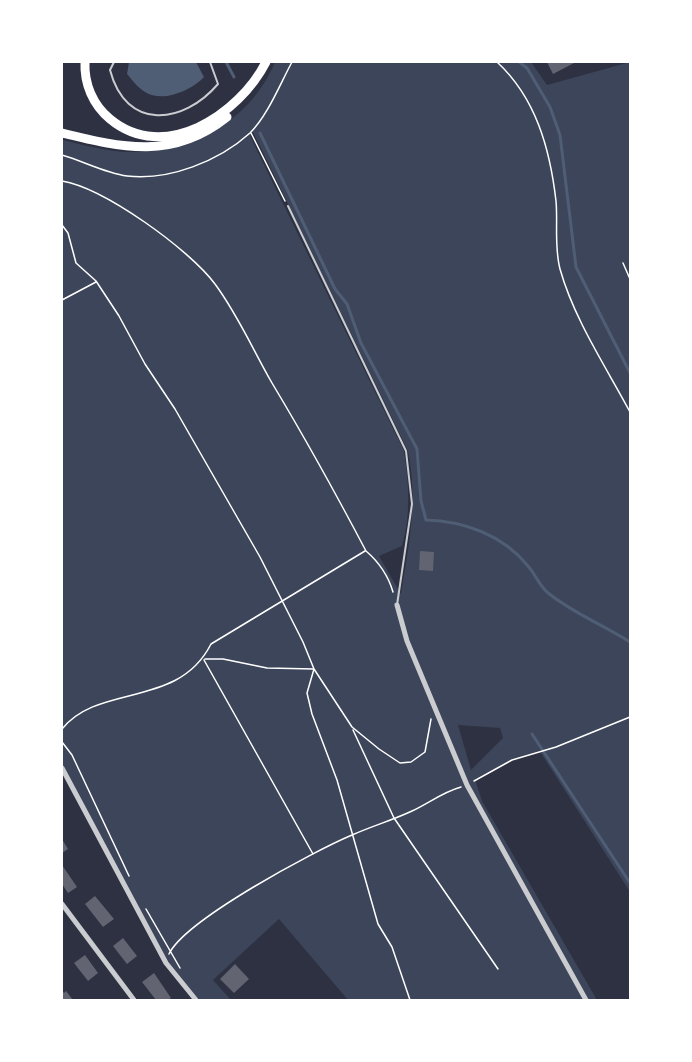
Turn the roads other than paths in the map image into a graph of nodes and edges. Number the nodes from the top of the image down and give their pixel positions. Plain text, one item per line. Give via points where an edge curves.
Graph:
1 (85, 62) edge
2 (114, 62) edge
3 (210, 62) edge
4 (266, 62) edge
5 (272, 62) edge
6 (62, 134) edge
7 (288, 206) road end
8 (397, 605) joint
9 (62, 768) edge
10 (62, 904) edge
11 (134, 1000) edge
12 (196, 1000) edge
13 (586, 1000) edge

1 - 4 highway via 88,87 106,116 126,130 159,137 183,133 219,115 244,93
2 - 3 lane via 110,70 115,90 132,108 148,116 169,114 206,98 218,84
5 - 6 highway via 253,92 234,111 186,140 156,148 137,148
7 - 8 lane via 406,451 412,504
8 - 13 street via 407,641 467,785
9 - 12 street via 166,963
10 - 11 street

